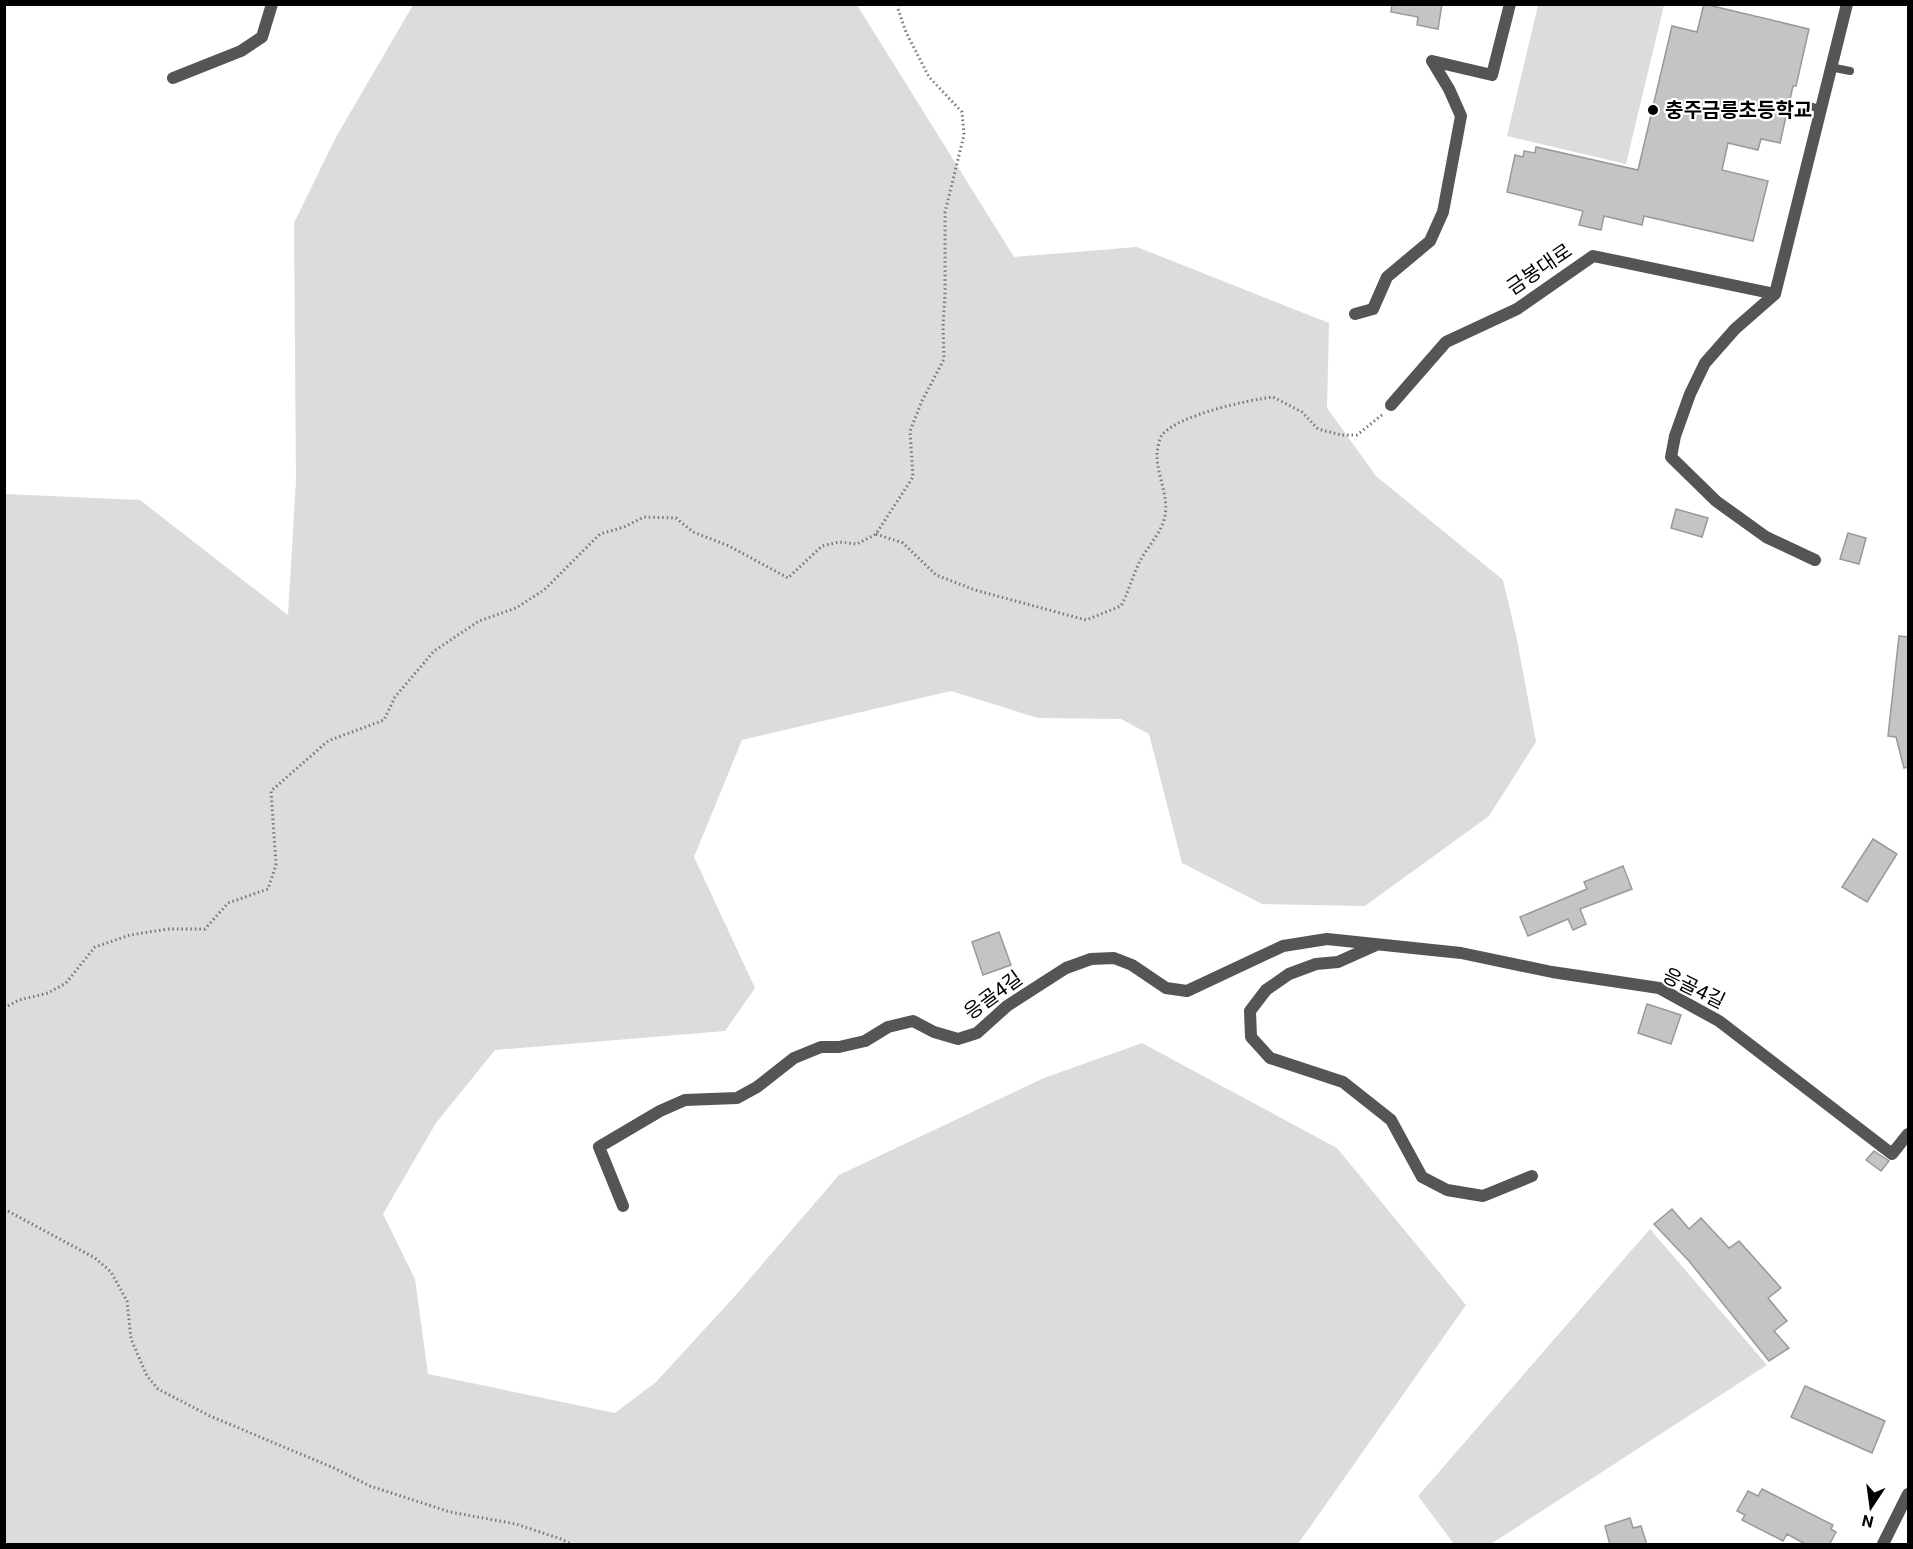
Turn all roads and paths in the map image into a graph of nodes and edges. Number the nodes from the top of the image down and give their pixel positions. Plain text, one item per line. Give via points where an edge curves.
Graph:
1 (272, 4) edge
2 (899, 4) edge
3 (1510, 4) edge
4 (1847, 4) edge
5 (1830, 67) junction
6 (1850, 71) dead end
7 (172, 78) dead end
8 (1802, 104) dead end
9 (1820, 109) junction
10 (1775, 294) junction
11 (1355, 315) dead end
12 (1391, 405) joint
13 (876, 534) junction
14 (1815, 560) dead end
15 (1377, 944) junction
16 (4, 1008) edge
17 (1908, 1134) edge
18 (1532, 1176) dead end
19 (623, 1206) dead end
20 (4, 1209) edge
21 (1908, 1494) edge
22 (571, 1545) edge
23 (1883, 1545) edge

1 - 7 street via 262,37 241,51
2 - 13 path via 906,32 929,77 962,112 964,135 945,212 944,359 910,431 913,477
3 - 11 street via 1492,75 1432,61 1461,116 1443,212 1430,241 1387,277 1373,309
4 - 5 street
5 - 6 lane
5 - 9 street
8 - 9 lane
9 - 10 street
10 - 12 street, 금봉대로 via 1593,256 1516,309 1446,342
10 - 14 street via 1705,363 1686,404 1671,457 1732,513 1766,537
12 - 13 path via 1357,435 1318,429 1302,412 1273,397 1200,414 1166,431 1160,437 1158,452 1167,506 1165,519 1141,559 1121,606 1086,620 944,579 903,543
13 - 16 path via 857,544 839,542 822,546 788,578 729,546 693,532 676,518 644,517 600,534 544,590 516,608 479,621 434,651 395,697 384,720 328,741 271,791 276,865 268,890 228,903 205,929 130,935 95,947 66,983
15 - 17 street, 응골4길 via 1461,953 1659,988 1719,1021 1892,1154
15 - 18 street via 1338,962 1316,964 1289,974 1266,990 1250,1011 1251,1037 1270,1058 1343,1082 1391,1120 1422,1177 1448,1190 1483,1196
15 - 19 street, 응골4길 via 1328,939 1283,946 1187,991 1166,988 1114,958 1091,959 1066,968 1007,1006 977,1033 958,1039 913,1021 888,1027 864,1041 821,1047 794,1058 737,1098 685,1100 599,1147
20 - 22 path via 95,1258 111,1272 128,1301 131,1339 147,1376 158,1389 370,1486 450,1512 516,1524
21 - 23 street

